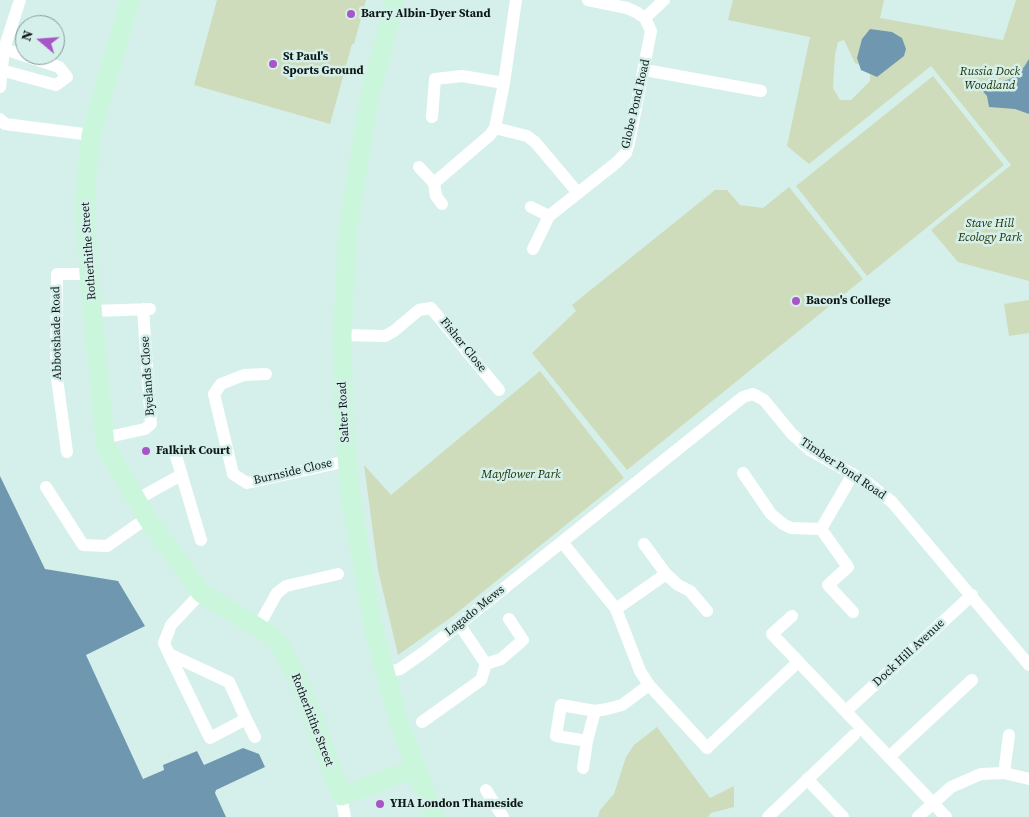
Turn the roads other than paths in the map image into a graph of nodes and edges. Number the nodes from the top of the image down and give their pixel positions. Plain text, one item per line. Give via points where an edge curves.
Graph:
1 (20, 0) edge
2 (130, 0) edge
3 (395, 0) edge
4 (516, 0) edge
5 (593, 0) edge
6 (664, 0) edge
7 (645, 18) junction
8 (4, 48) junction
9 (1, 70) edge
10 (645, 70) junction
11 (504, 83) junction
12 (0, 87) edge
13 (761, 91) dead end
14 (432, 117) dead end
15 (0, 119) edge
16 (495, 128) junction
17 (91, 135) junction
18 (419, 167) dead end
19 (434, 183) junction
20 (578, 193) junction
21 (442, 204) dead end
22 (531, 207) dead end
23 (549, 216) junction
24 (533, 250) dead end
25 (89, 274) junction
26 (94, 311) junction
27 (342, 335) junction
28 (266, 374) dead end
29 (499, 390) dead end
30 (104, 438) junction
31 (67, 452) dead end
32 (176, 456) dead end
33 (347, 461) junction
34 (743, 473) dead end
35 (852, 474) junction
36 (181, 475) junction
37 (46, 487) dead end
38 (136, 500) junction
39 (147, 518) junction
40 (822, 529) junction
41 (201, 540) dead end
42 (562, 542) junction
43 (644, 544) dead end
44 (338, 574) dead end
45 (666, 574) junction
46 (202, 593) junction
47 (972, 595) junction
48 (616, 609) junction
49 (707, 612) dead end
50 (853, 612) dead end
51 (792, 616) dead end
52 (510, 619) dead end
53 (459, 624) junction
54 (258, 627) junction
55 (169, 654) junction
56 (798, 662) junction
57 (486, 664) junction
58 (1029, 665) edge
59 (385, 673) junction
60 (972, 680) dead end
61 (649, 685) junction
62 (595, 711) junction
63 (846, 711) junction
64 (246, 719) junction
65 (422, 722) dead end
66 (854, 734) dead end
67 (1009, 735) dead end
68 (255, 737) dead end
69 (587, 741) junction
70 (889, 757) junction
71 (583, 768) dead end
72 (415, 769) junction
73 (1004, 773) junction
74 (807, 779) junction
75 (1029, 779) edge
76 (486, 790) dead end
77 (341, 796) junction
78 (933, 803) junction
79 (345, 817) edge
80 (435, 817) edge
81 (503, 817) edge
82 (768, 817) edge
83 (843, 817) edge
84 (918, 817) edge
85 (946, 817) edge

1 - 8 street
2 - 17 street, Rotherhithe Street
3 - 27 street, Salter Road via 374,79 359,158 348,230
4 - 11 street
5 - 7 street via 627,8
6 - 7 street
7 - 10 street, Globe Pond Road via 651,31
8 - 9 street
8 - 9 street via 59,67 67,77 56,85
9 - 12 street
10 - 13 street
10 - 20 street, Globe Pond Road via 626,153
11 - 14 street via 462,76 435,79
11 - 16 street
15 - 17 street via 4,124
16 - 19 street
16 - 20 street via 527,136 535,142
17 - 25 street, Rotherhithe Street via 85,212
18 - 19 street
19 - 21 street via 436,196
20 - 23 street, Globe Pond Road
22 - 23 street
23 - 24 street, Globe Pond Road
25 - 26 street, Rotherhithe Street
25 - 31 street, Abbotshade Road via 56,274 56,371
26 - 30 street, Rotherhithe Street
26 - 30 street, Byelands Close via 146,309 151,424 145,429
27 - 29 street, Fisher Close via 385,336 419,310 431,308
27 - 33 street, Salter Road
28 - 33 street, Burnside Close via 244,375 221,384 214,394 233,474 246,483
30 - 38 street, Rotherhithe Street
32 - 36 street
33 - 59 street, Salter Road via 365,588
34 - 40 street via 771,514 791,528
35 - 40 street
35 - 42 street, Timber Pond Road via 810,450 758,395 748,395
35 - 47 street, Timber Pond Road via 892,502
36 - 38 street
36 - 41 street
37 - 39 street via 83,545 107,546
38 - 39 street, Rotherhithe Street
39 - 46 street, Rotherhithe Street
40 - 50 street via 848,567 828,585
42 - 48 street
42 - 53 street, Lagado Mews
43 - 45 street
44 - 54 street via 286,586 277,593
45 - 48 street
45 - 49 street via 690,591
46 - 54 street, Rotherhithe Street
46 - 55 street via 171,625 164,642
47 - 58 street, Timber Pond Road
47 - 63 street, Dock Hill Avenue
48 - 61 street via 640,671
51 - 56 street via 772,634
52 - 57 street via 523,640 501,659
53 - 57 street
53 - 59 street, Lagado Mews via 400,669
54 - 77 street, Rotherhithe Street via 281,646 303,690
55 - 64 street via 229,682
55 - 64 street via 210,738
56 - 61 street via 707,748
56 - 63 street
57 - 65 street via 481,680
59 - 72 street, Salter Road
60 - 70 street
61 - 62 street via 622,705
62 - 69 street
62 - 69 street via 561,705 556,736
63 - 70 street
64 - 68 street
66 - 74 street
67 - 73 street
69 - 71 street
70 - 78 street
72 - 77 street
72 - 80 street, Salter Road
73 - 75 street
73 - 78 street via 981,774 964,780
74 - 82 street
74 - 83 street
76 - 81 street
77 - 79 street, Rotherhithe Street
78 - 84 street
78 - 85 street

